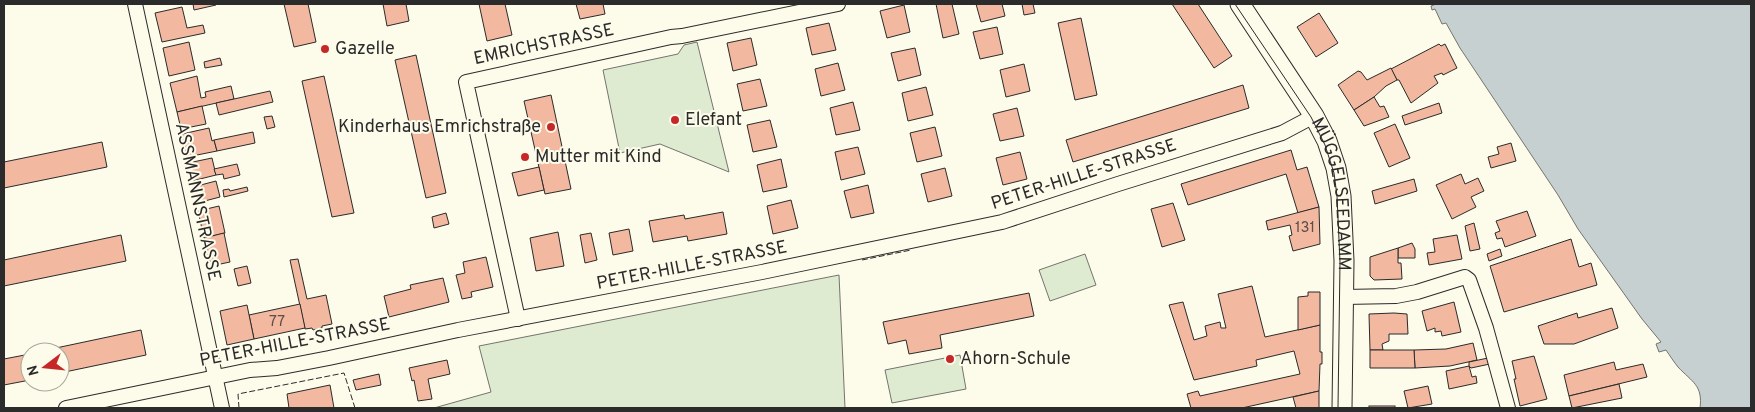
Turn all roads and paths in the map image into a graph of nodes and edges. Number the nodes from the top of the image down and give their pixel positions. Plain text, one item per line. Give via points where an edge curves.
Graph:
1 (135, 4) edge
2 (838, 4) edge
3 (1240, 4) edge
4 (1314, 116) junction
5 (1344, 297) junction
6 (518, 319) junction
7 (217, 378) junction
8 (66, 408) edge
9 (222, 408) edge
10 (1342, 408) edge
11 (1508, 408) edge

1 - 7 street, ASSMANNSTRASSE
2 - 6 street, EMRICHSTRASSE via 466,82
3 - 4 main road, MÜGGELSEEDAMM
4 - 5 main road, MÜGGELSEEDAMM via 1327,141 1338,178 1342,205
4 - 6 street, PETER-HILLE-STRASSE via 1282,133 1002,222
5 - 10 main road, MÜGGELSEEDAMM
5 - 11 street via 1396,296 1465,277 1469,280 1486,328
6 - 7 street, PETER-HILLE-STRASSE
7 - 8 street, PETER-HILLE-STRASSE
7 - 9 street, ASSMANNSTRASSE

